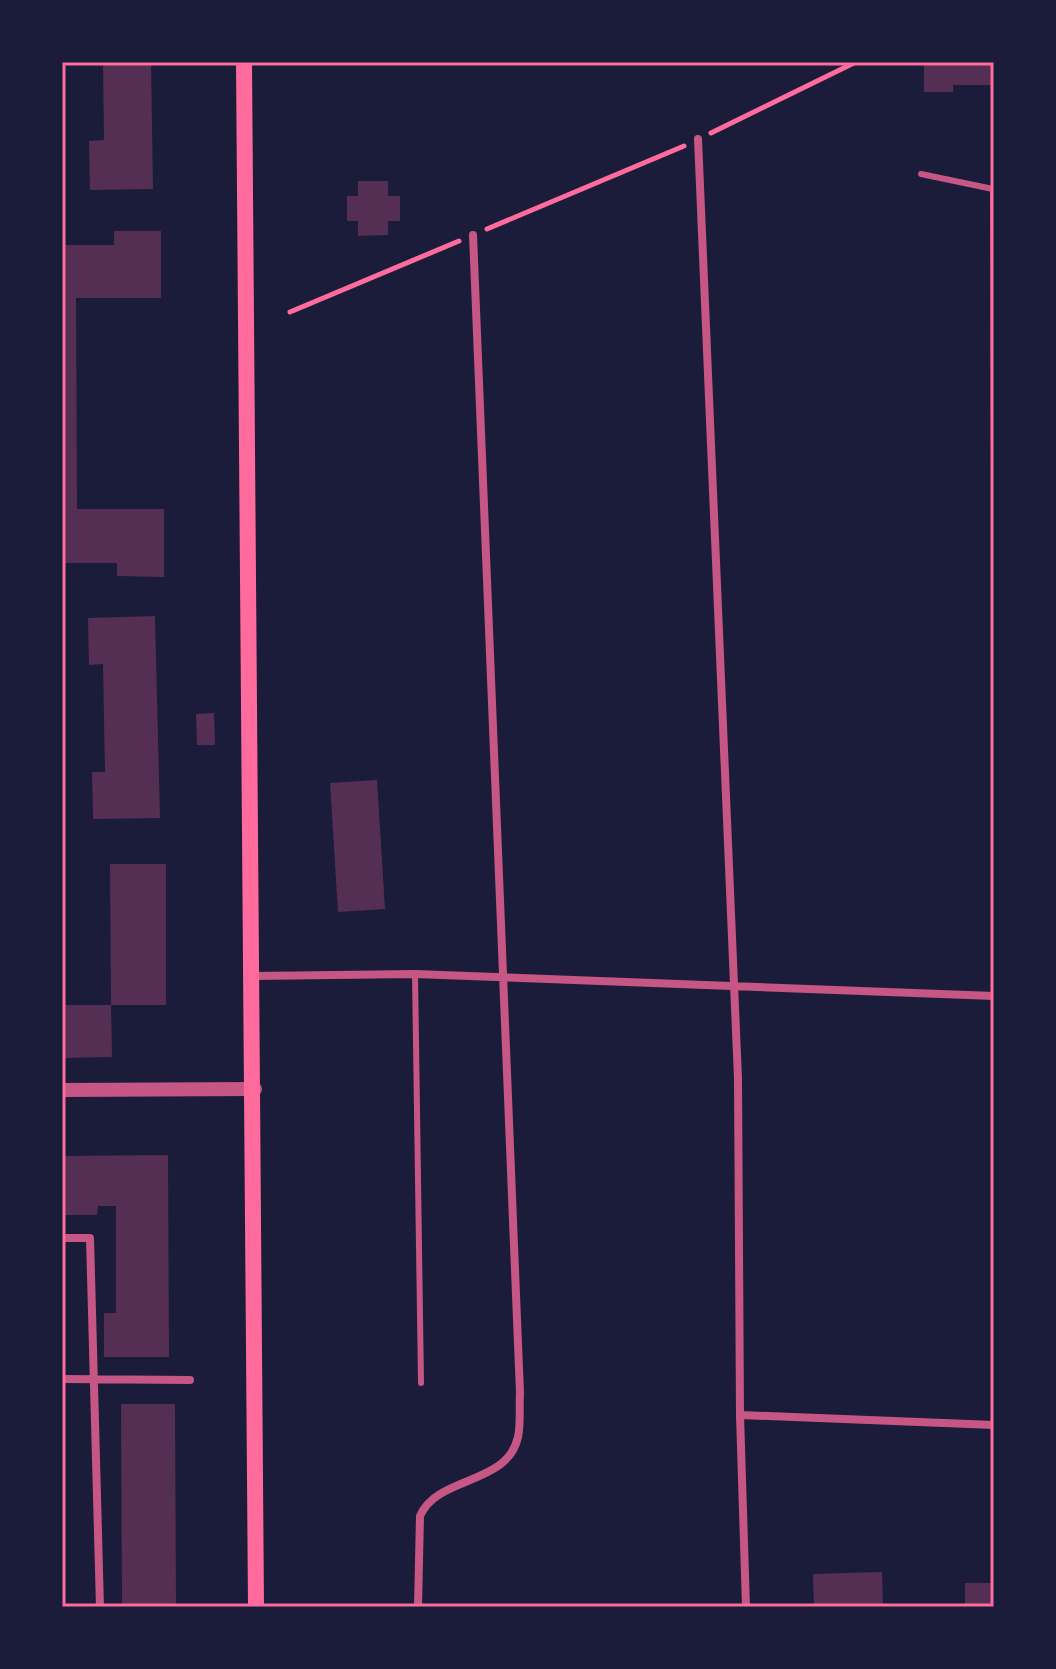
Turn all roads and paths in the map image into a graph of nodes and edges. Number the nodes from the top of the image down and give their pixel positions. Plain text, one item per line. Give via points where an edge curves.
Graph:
1 (244, 62) edge
2 (856, 62) edge
3 (698, 139) junction
4 (921, 174) dead end
5 (473, 235) junction
6 (290, 312) dead end
7 (994, 475) edge
8 (415, 974) junction
9 (251, 976) junction
10 (503, 977) junction
11 (733, 986) junction
12 (994, 996) edge
13 (255, 1089) junction
14 (62, 1090) edge
15 (62, 1238) edge
16 (62, 1379) edge
17 (94, 1380) junction
18 (190, 1380) dead end
19 (421, 1383) dead end
20 (740, 1415) junction
21 (994, 1425) edge
22 (100, 1607) edge
23 (256, 1607) edge
24 (418, 1607) edge
25 (746, 1607) edge

1 - 9 main road
2 - 3 path
3 - 5 path
3 - 11 street
4 - 7 lane via 993,189
5 - 6 path
5 - 10 street
8 - 9 street
8 - 10 street
8 - 19 lane
9 - 13 main road
10 - 11 street
10 - 24 street via 518,1438 508,1457 490,1472 425,1505 420,1516
11 - 12 street
11 - 20 street
13 - 14 street
13 - 23 main road
15 - 17 street via 90,1238
16 - 17 street
17 - 18 street
17 - 22 street
20 - 21 street
20 - 25 street

